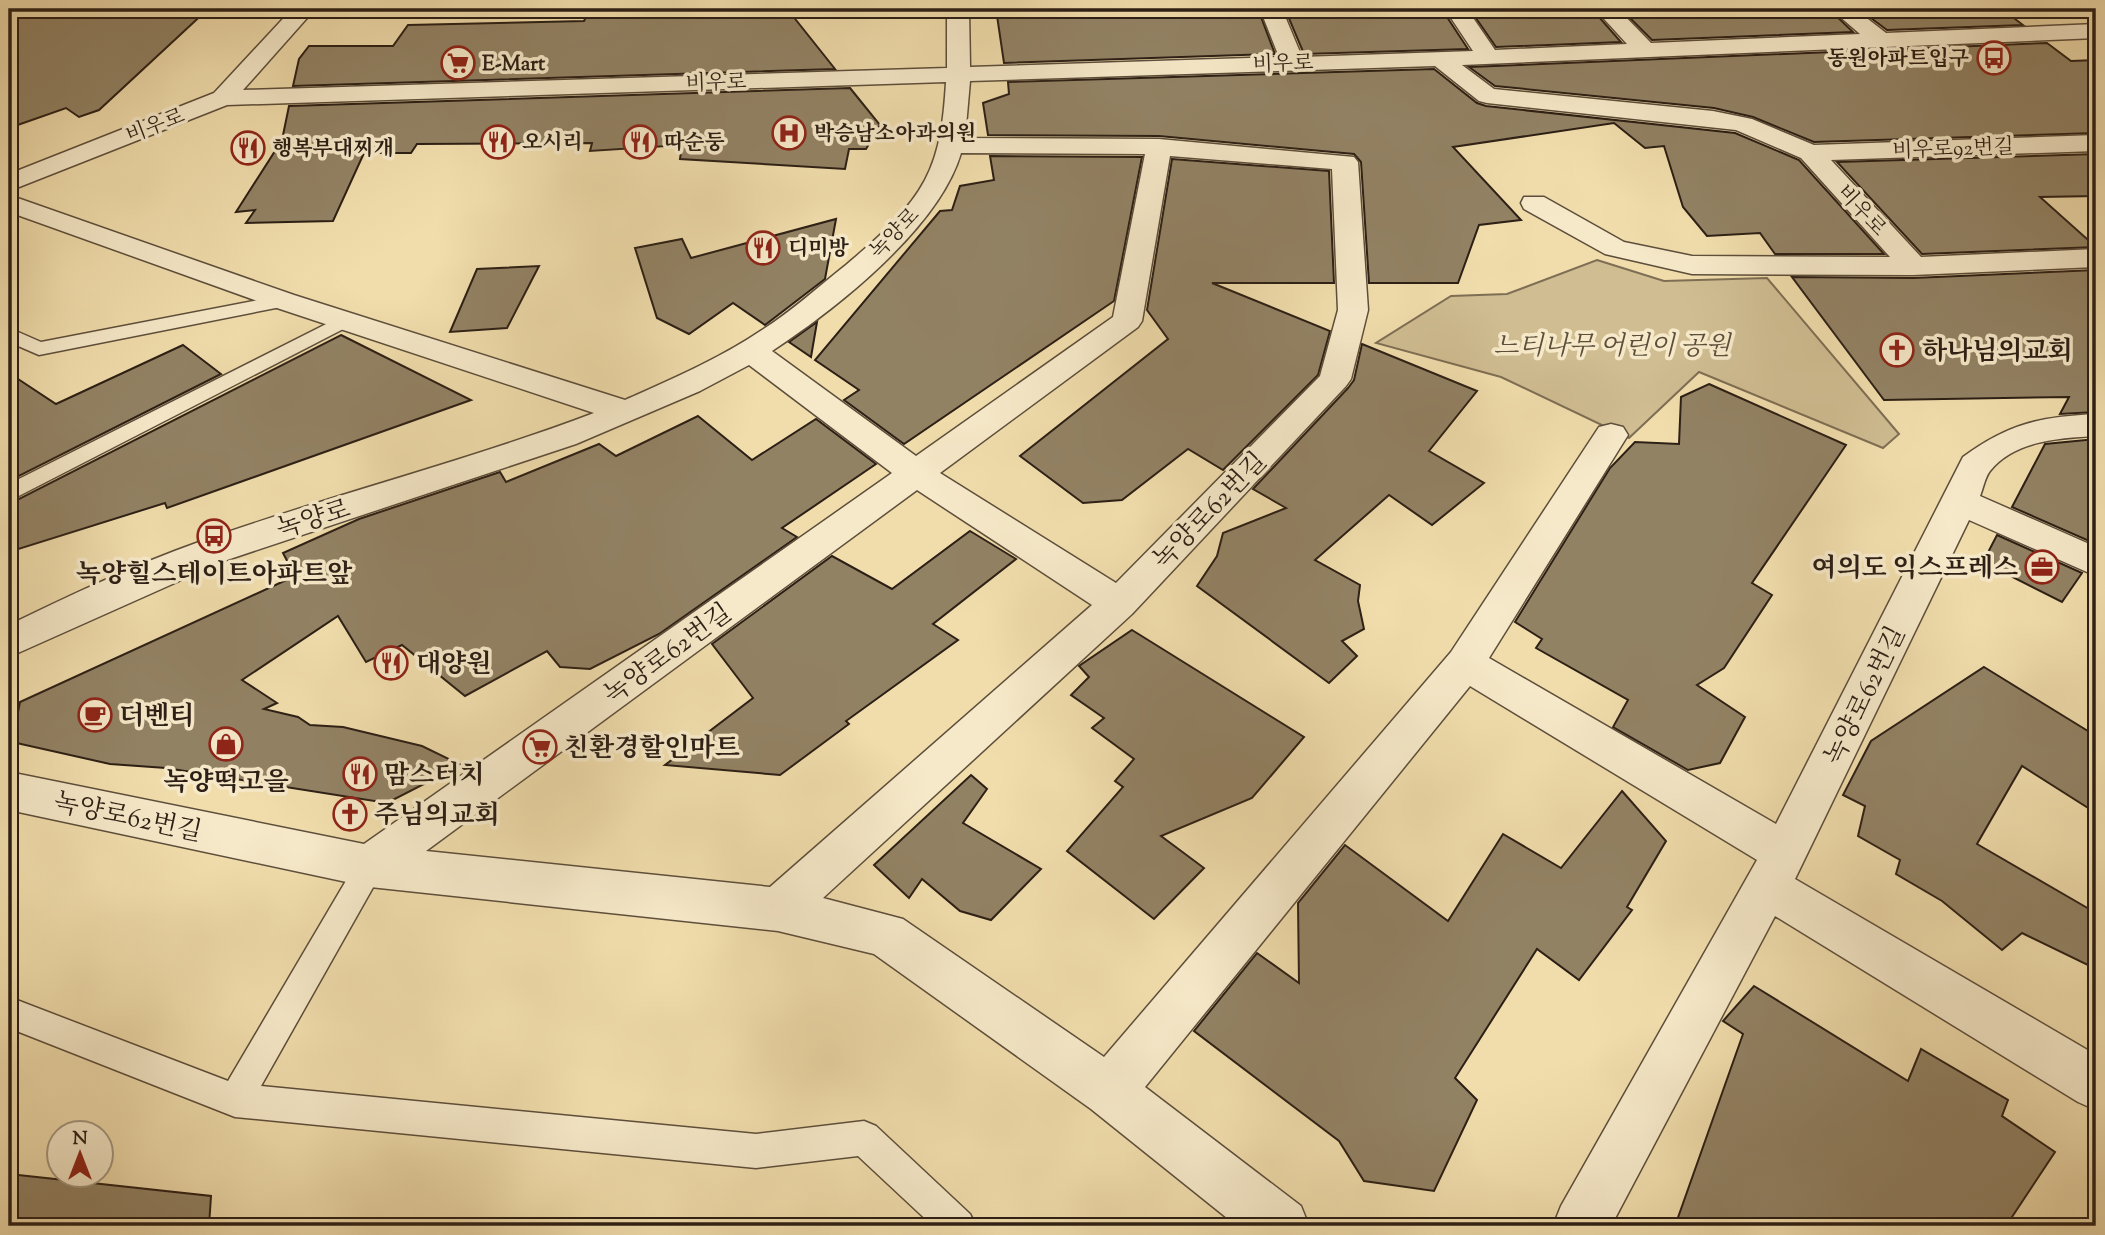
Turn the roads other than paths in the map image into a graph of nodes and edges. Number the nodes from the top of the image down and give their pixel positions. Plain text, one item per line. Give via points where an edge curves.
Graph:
1 (304, 9) edge
2 (958, 9) edge
3 (1270, 9) edge
4 (1456, 9) edge
5 (1606, 9) edge
6 (1842, 9) edge
7 (2096, 32) edge
8 (1882, 41) junction
9 (1646, 51) junction
10 (1488, 57) junction
11 (1440, 59) junction
12 (1293, 63) junction
13 (957, 74) junction
14 (223, 98) junction
15 (2096, 143) edge
16 (950, 145) junction
17 (1159, 147) junction
18 (1810, 153) junction
19 (9, 183) edge
20 (9, 203) edge
21 (1534, 204) dead end
22 (2096, 258) edge
23 (1913, 266) junction
24 (284, 301) junction
25 (346, 320) junction
26 (9, 334) edge
27 (751, 351) junction
28 (624, 411) junction
29 (2096, 425) edge
30 (1611, 435) dead end
31 (917, 474) junction
32 (9, 493) edge
33 (1960, 502) junction
34 (2096, 562) edge
35 (1119, 604) junction
36 (9, 642) edge
37 (1465, 663) junction
38 (9, 791) edge
39 (370, 866) junction
40 (1776, 869) junction
41 (779, 909) junction
42 (9, 1013) edge
43 (2096, 1084) edge
44 (1109, 1091) junction
45 (235, 1100) junction
46 (958, 1226) edge
47 (1281, 1226) edge
48 (1581, 1226) edge

1 - 14 street
2 - 13 street, 녹양로
3 - 12 street
4 - 10 street
5 - 9 street
6 - 8 street
7 - 8 street, 비우로
8 - 9 street, 비우로
9 - 10 street, 비우로
10 - 11 street, 비우로
11 - 12 street, 비우로
11 - 18 street, 비우로 via 1487,96 1713,118 1743,124
12 - 13 street, 비우로
13 - 14 street, 비우로
13 - 16 street, 녹양로 via 959,108
14 - 19 street, 비우로
15 - 18 street, 비우로92번길
16 - 17 street, 녹양로62번길
16 - 27 street, 녹양로 via 927,199 879,251 812,309
17 - 31 street, 녹양로62번길 via 1127,321
17 - 35 street, 녹양로62번길 via 1345,162 1353,310 1335,379
18 - 23 street, 비우로
20 - 24 street
21 - 23 street, 비우로 via 1615,248 1692,265
22 - 23 street
24 - 25 street
24 - 26 lane via 39,349
25 - 28 street
25 - 32 lane
27 - 28 street, 녹양로
27 - 31 street
28 - 36 street, 녹양로 via 504,458 238,542 112,593
29 - 33 street, 녹양로62번길 via 2046,428 2003,445 1975,465
30 - 37 street
31 - 35 street
31 - 39 street, 녹양로62번길
33 - 34 street
33 - 40 street, 녹양로62번길
35 - 41 street, 녹양로62번길
37 - 40 street
37 - 44 street
38 - 39 street, 녹양로62번길
39 - 41 street, 녹양로62번길
39 - 45 lane
40 - 43 street
40 - 48 street, 녹양로62번길
41 - 44 street, 녹양로62번길 via 886,935
42 - 45 lane
44 - 47 street, 녹양로62번길
45 - 46 lane via 756,1151 864,1138

